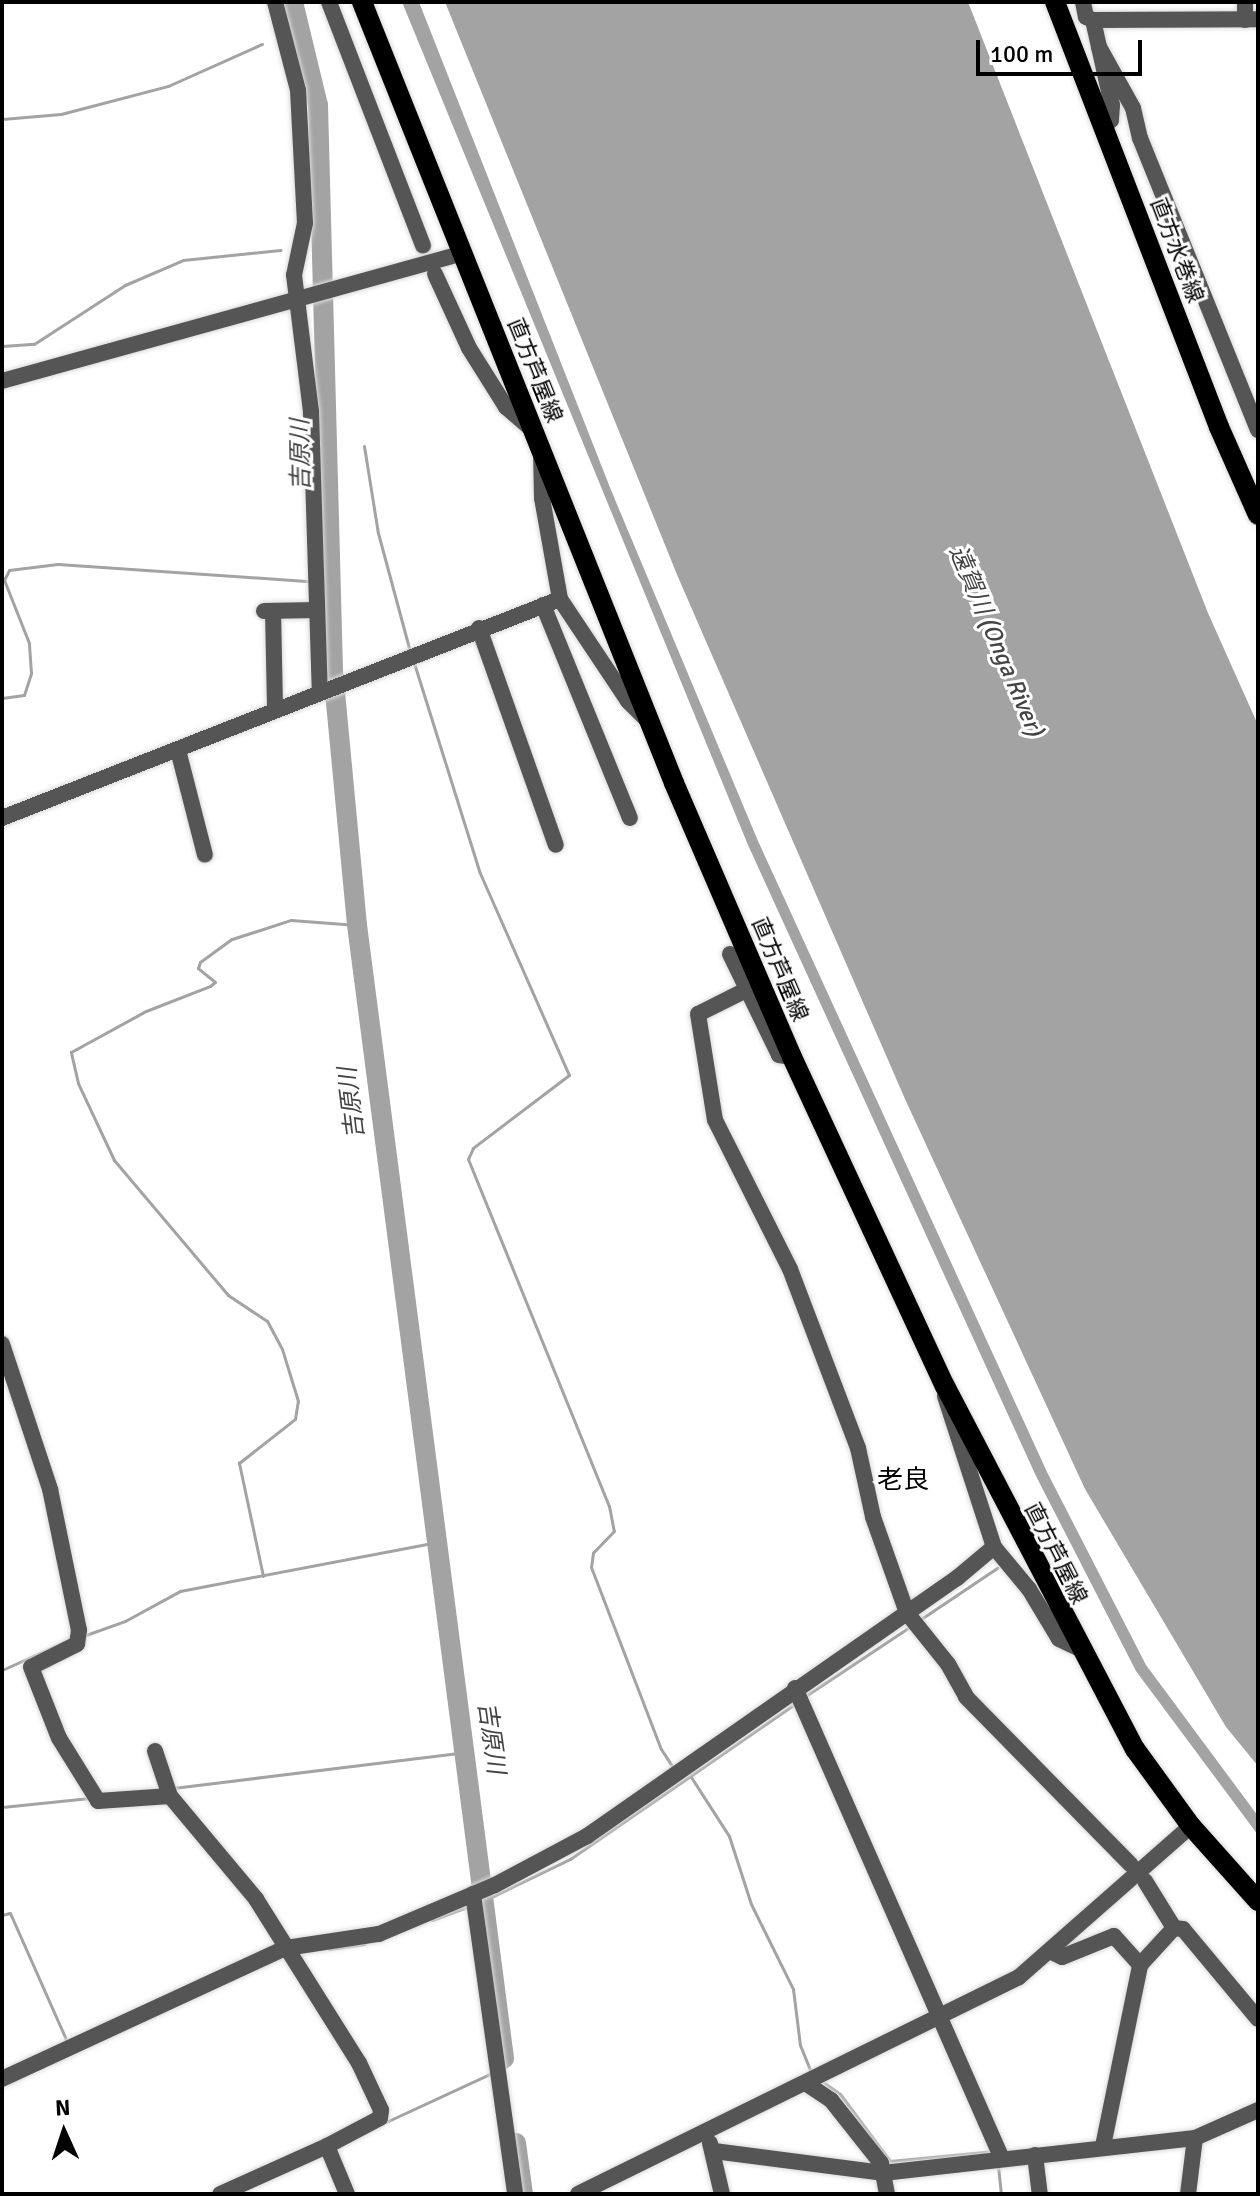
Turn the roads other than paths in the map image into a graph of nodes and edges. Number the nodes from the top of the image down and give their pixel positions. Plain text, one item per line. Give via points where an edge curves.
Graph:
1 (275, 2) edge
2 (329, 2) edge
3 (362, 2) edge
4 (1055, 2) edge
5 (1083, 2) edge
6 (1245, 2) edge
7 (1093, 20) junction
8 (1252, 20) edge
9 (1099, 47) junction
10 (1104, 126) junction
11 (423, 246) dead end
12 (462, 253) junction
13 (435, 274) dead end
14 (301, 297) junction
15 (2, 381) edge
16 (1258, 430) edge
17 (534, 431) junction
18 (541, 451) junction
19 (1258, 515) edge
20 (560, 599) junction
21 (543, 605) junction
22 (317, 610) junction
23 (479, 628) junction
24 (320, 692) junction
25 (275, 710) junction
26 (648, 720) junction
27 (178, 750) junction
28 (2, 818) edge
29 (630, 818) dead end
30 (556, 845) dead end
31 (205, 855) dead end
32 (730, 954) dead end
33 (744, 991) junction
34 (792, 1057) junction
35 (2, 1344) edge
36 (945, 1386) junction
37 (994, 1547) junction
38 (907, 1613) junction
39 (1078, 1648) junction
40 (795, 1688) junction
41 (155, 1751) dead end
42 (170, 1796) junction
43 (1191, 1826) junction
44 (1131, 1865) dead end
45 (1145, 1881) dead end
46 (473, 1894) junction
47 (1258, 1901) edge
48 (1174, 1928) junction
49 (286, 1948) junction
50 (1052, 1952) junction
51 (1140, 1965) junction
52 (1258, 2019) edge
53 (940, 2020) junction
54 (2, 2079) edge
55 (807, 2084) junction
56 (1258, 2110) edge
57 (705, 2135) junction
58 (1195, 2138) junction
59 (327, 2146) junction
60 (1103, 2146) junction
61 (714, 2151) junction
62 (1035, 2155) junction
63 (1002, 2159) junction
64 (883, 2173) junction
65 (220, 2194) edge
66 (347, 2194) edge
67 (515, 2194) edge
68 (578, 2194) edge
69 (722, 2194) edge
70 (887, 2194) edge
71 (1040, 2194) edge
72 (1188, 2194) edge

1 - 14 street via 298,90 305,204 295,258
2 - 11 street
3 - 12 main road, 直方芦屋線
4 - 10 main road, 直方水巻線
5 - 7 street via 1086,17
6 - 8 street
7 - 8 street
7 - 9 street
9 - 10 street via 1112,105 1111,120
9 - 16 street via 1133,108 1140,138
10 - 19 main road, 直方水巻線
12 - 14 street
12 - 17 main road, 直方芦屋線
13 - 17 street via 476,360 506,407
14 - 15 street
14 - 22 street via 311,412
17 - 18 main road, 直方芦屋線
18 - 20 street via 542,498
18 - 26 main road, 直方芦屋線
20 - 21 street
20 - 26 street via 628,701
21 - 23 street
21 - 29 street
22 - 24 street
22 - 25 street via 269,611
23 - 24 street
23 - 30 street
24 - 25 street
25 - 27 street
26 - 34 main road, 直方芦屋線
27 - 28 street
27 - 31 street
32 - 33 street
33 - 34 street via 779,1055
33 - 38 street via 698,1014 715,1120 790,1269 858,1448 873,1517
34 - 36 main road, 直方芦屋線
35 - 42 street via 50,1489 79,1630 77,1644 31,1667 59,1738 98,1801
36 - 37 street via 960,1455
36 - 39 main road, 直方芦屋線
37 - 38 street
37 - 39 street via 1029,1589 1059,1639
38 - 40 street
38 - 44 street via 948,1664 966,1697
39 - 43 main road, 直方芦屋線 via 1135,1749
40 - 46 street via 587,1836
40 - 53 street
41 - 42 street
42 - 49 street via 256,1899
43 - 47 main road, 直方芦屋線
43 - 50 street
45 - 48 street
46 - 49 street via 379,1934
46 - 67 street
48 - 51 street
48 - 52 street via 1183,1929
49 - 54 street
49 - 59 street via 359,2063 381,2110 380,2118
50 - 51 street via 1062,1957 1114,1936
50 - 53 street via 1019,1977
51 - 60 street
53 - 55 street
53 - 63 street
55 - 57 street
55 - 64 street via 831,2100 881,2163
56 - 58 street
57 - 61 street
57 - 68 street
58 - 60 street
58 - 72 street
59 - 65 street
59 - 66 street
60 - 62 street
61 - 64 street
61 - 69 street
62 - 63 street
62 - 71 street
63 - 64 street
64 - 70 street

